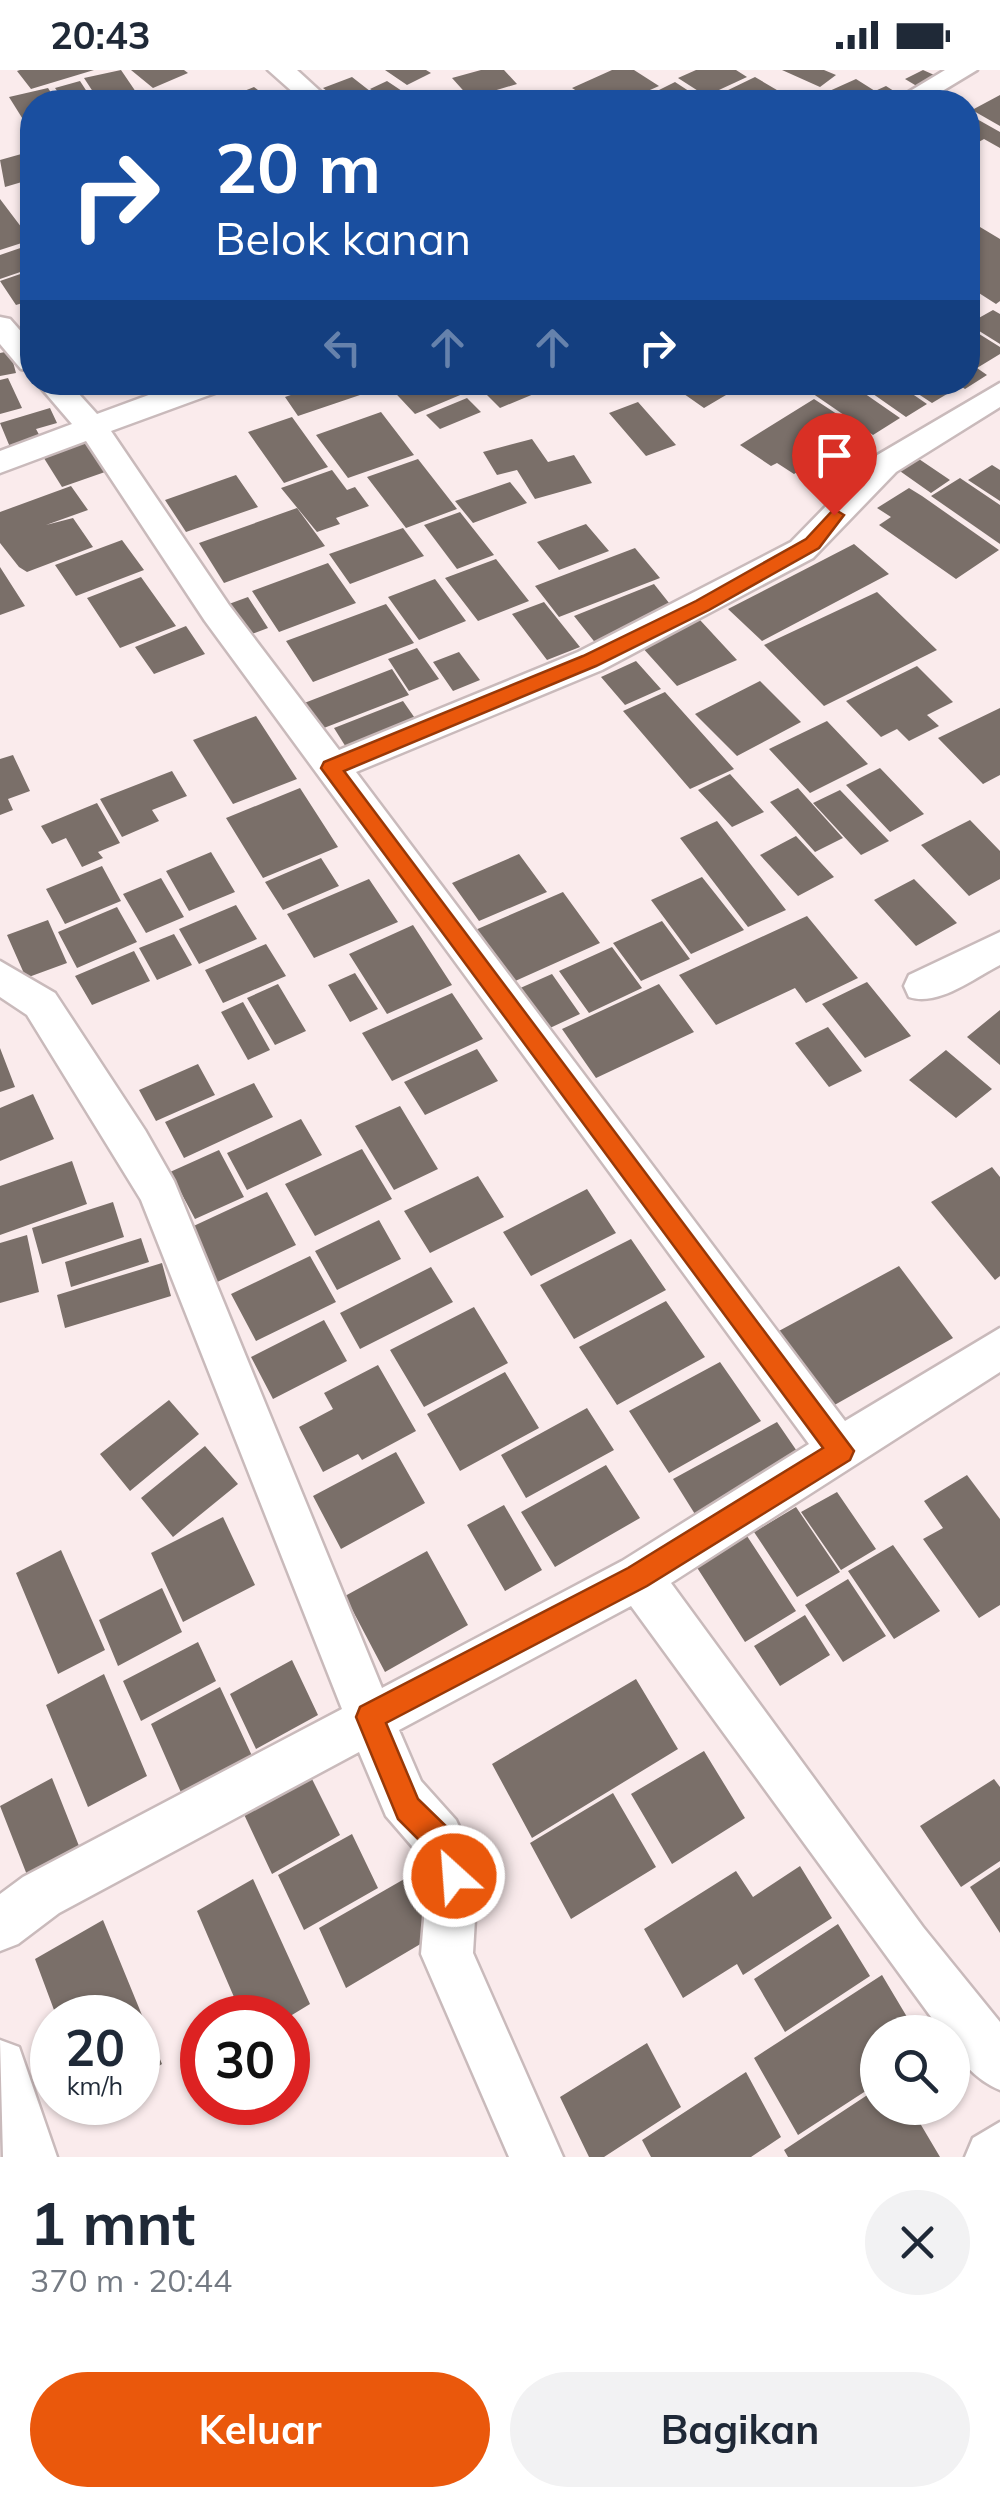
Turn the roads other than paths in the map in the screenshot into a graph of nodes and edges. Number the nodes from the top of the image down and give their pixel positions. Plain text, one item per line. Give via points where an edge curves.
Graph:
1 (281, 70) edge
2 (964, 70) edge
3 (305, 90) edge
4 (927, 90) edge
5 (0, 326) edge
6 (20, 348) edge
7 (1000, 393) edge
8 (64, 395) edge
9 (178, 395) edge
10 (92, 426) junction
11 (0, 463) edge
12 (331, 768) junction
13 (1000, 947) edge
14 (0, 977) edge
15 (923, 986) dead end
16 (1000, 1348) edge
17 (841, 1451) junction
18 (638, 1577) junction
19 (370, 1717) junction
20 (0, 1926) edge
21 (1000, 2064) edge
22 (0, 2066) edge
23 (1000, 2149) edge
24 (30, 2157) edge
25 (536, 2157) edge
26 (992, 2157) edge

1 - 3 street
2 - 4 street
5 - 6 street
7 - 12 street via 873,474 802,550 590,661
8 - 10 street
9 - 10 street
10 - 11 street
10 - 12 street
12 - 17 street
13 - 15 street
14 - 19 street via 41,1004 158,1194
16 - 17 street
17 - 18 street
18 - 19 street
18 - 21 street via 904,1945
19 - 20 street via 40,1895
19 - 25 street via 408,1809 442,1842 449,1859 454,1889 447,1954
22 - 24 street
23 - 26 street

